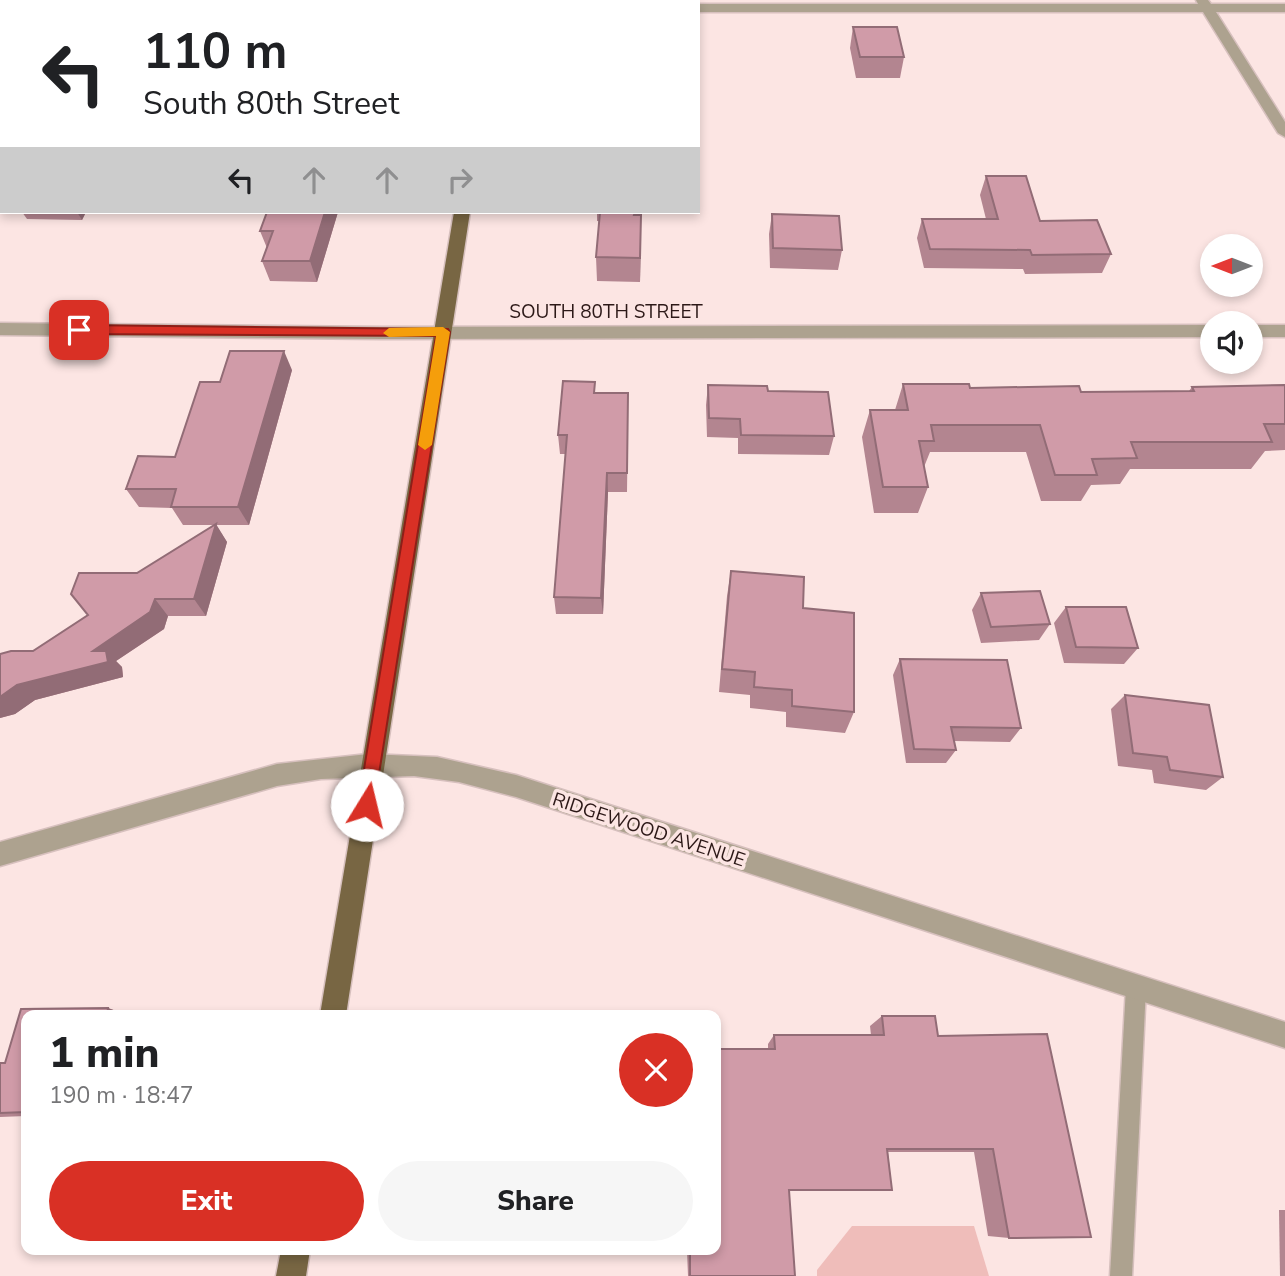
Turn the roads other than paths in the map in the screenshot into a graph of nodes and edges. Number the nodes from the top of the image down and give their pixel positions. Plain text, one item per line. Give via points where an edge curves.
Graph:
1 (1204, 4) edge
2 (700, 8) edge
3 (1285, 8) edge
4 (1285, 133) edge
5 (462, 214) edge
6 (0, 329) edge
7 (1200, 331) edge
8 (1263, 331) edge
9 (1285, 331) edge
10 (443, 332) junction
11 (373, 766) junction
12 (0, 853) edge
13 (1136, 987) junction
14 (334, 1010) edge
15 (1285, 1035) edge
16 (295, 1255) edge
17 (292, 1276) edge
18 (1121, 1276) edge

1 - 2 street
1 - 3 street
1 - 4 street
5 - 10 main road
6 - 10 street, SOUTH 80TH STREET
7 - 10 street, SOUTH 80TH STREET
8 - 9 street
10 - 11 main road
11 - 12 street, RIDGEWOOD AVENUE via 264,778
11 - 13 street, RIDGEWOOD AVENUE via 457,770 516,786
11 - 14 main road
13 - 15 street, RIDGEWOOD AVENUE
13 - 18 lane
16 - 17 main road

